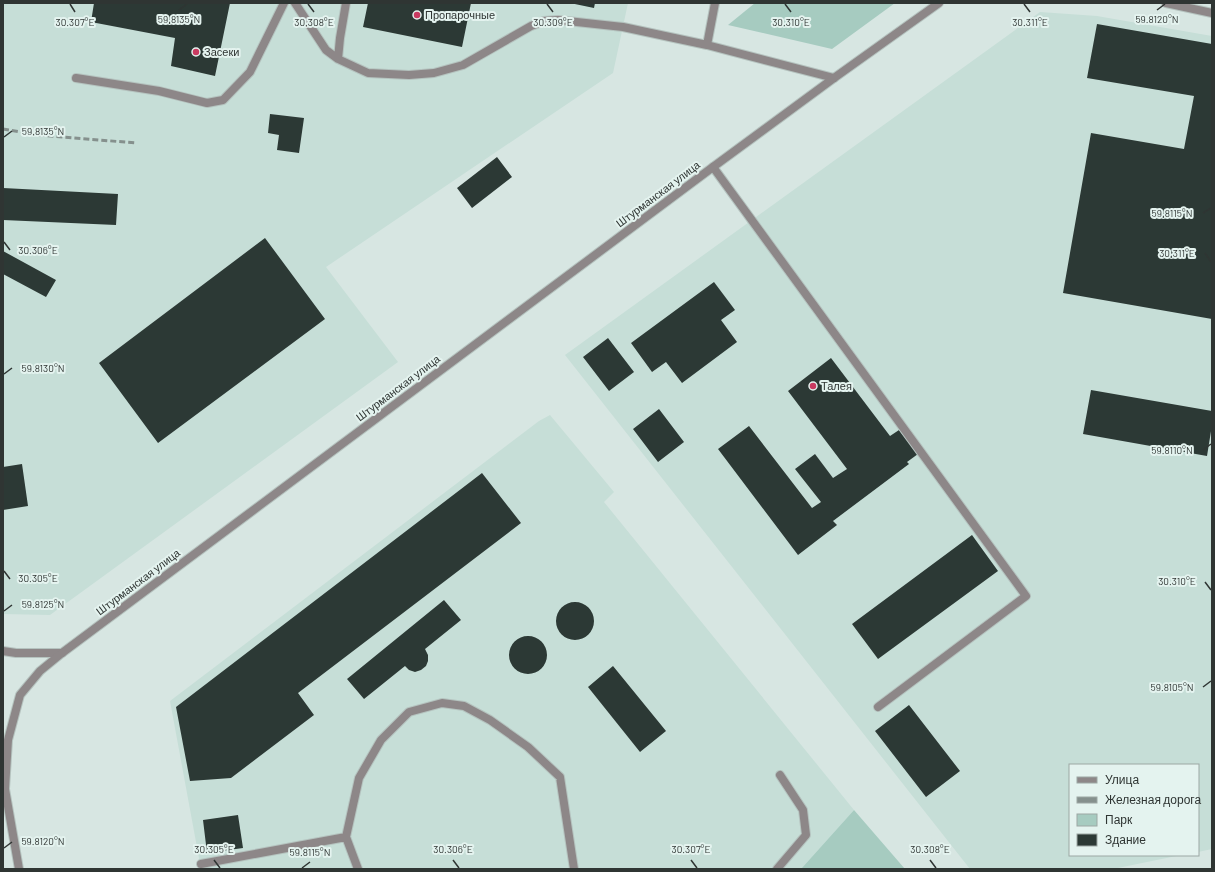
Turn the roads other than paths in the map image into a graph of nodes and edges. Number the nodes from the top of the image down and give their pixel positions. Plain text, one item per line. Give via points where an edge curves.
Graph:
1 (284, 3) edge
2 (295, 3) edge
3 (346, 3) edge
4 (715, 3) edge
5 (939, 3) edge
6 (1166, 3) edge
7 (1212, 12) edge
8 (707, 45) junction
9 (338, 59) junction
10 (76, 78) dead end
11 (834, 78) junction
12 (713, 167) junction
13 (3, 651) edge
14 (62, 653) junction
15 (878, 706) dead end
16 (6, 748) edge
17 (780, 775) dead end
18 (346, 836) junction
19 (201, 864) dead end
20 (19, 869) edge
21 (358, 869) edge
22 (574, 869) edge
23 (777, 869) edge

1 - 10 street via 250,72 223,100 207,103 159,91
2 - 9 street via 326,50
3 - 9 street
4 - 8 street
5 - 11 street, Штурманская улица
6 - 7 street
8 - 9 street via 623,27 558,20 544,21 531,26 463,65 434,73 368,73
8 - 11 street
11 - 12 street, Штурманская улица
12 - 14 street, Штурманская улица
12 - 15 street via 1026,596
13 - 14 street
14 - 16 street, Штурманская улица via 40,671 20,695
16 - 20 street, Штурманская улица via 5,789
17 - 23 street via 803,810 806,835
18 - 19 street
18 - 21 street
18 - 22 street via 359,778 381,740 409,712 442,703 464,706 490,720 528,747 560,777

